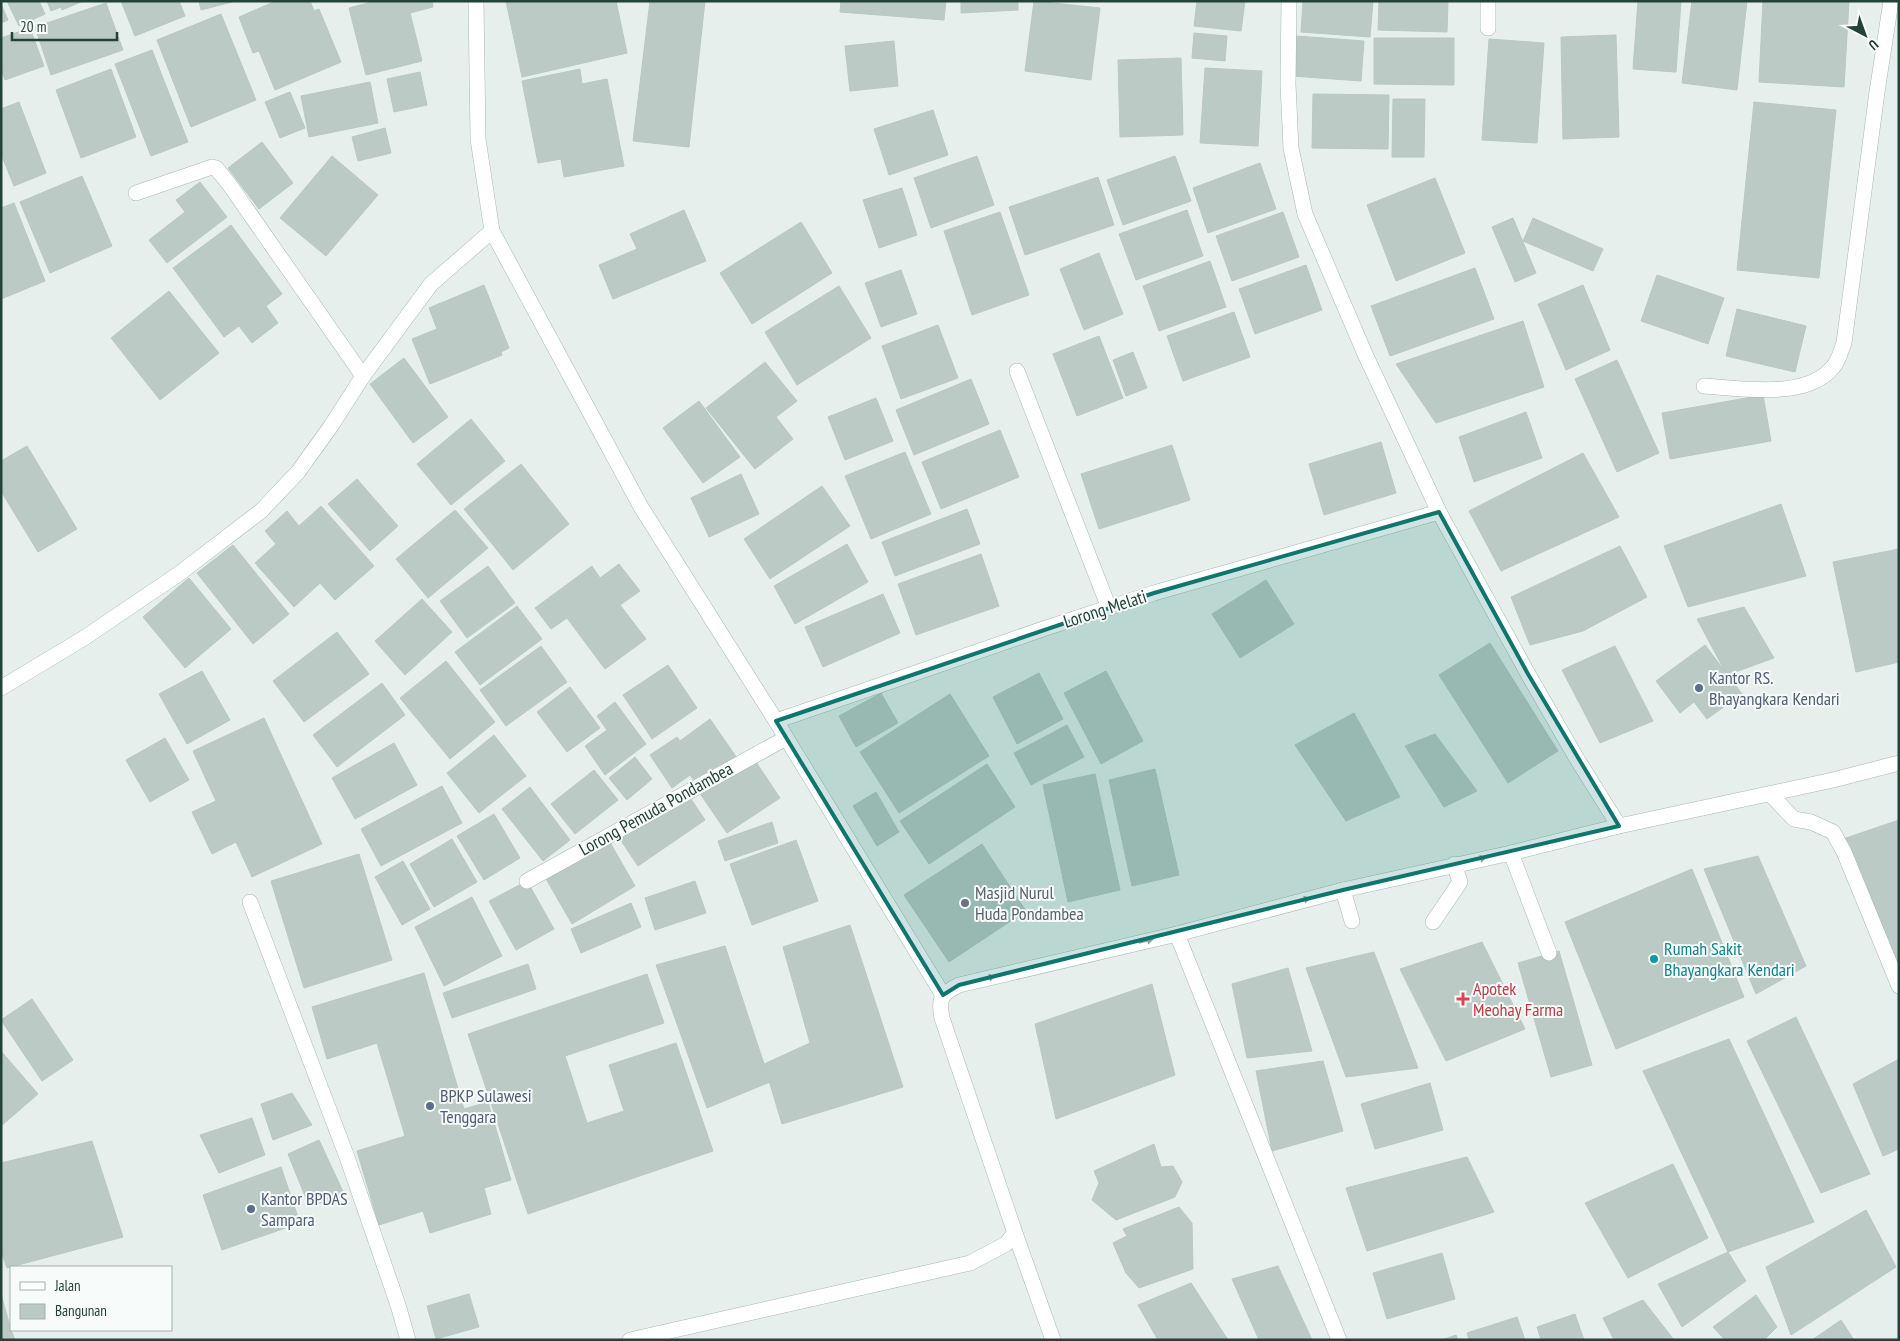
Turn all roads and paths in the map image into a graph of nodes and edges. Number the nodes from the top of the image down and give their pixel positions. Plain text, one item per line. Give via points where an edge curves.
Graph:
1 (476, 1) edge
2 (1289, 1) edge
3 (1488, 1) edge
4 (1891, 1) edge
5 (1488, 28) dead end
6 (136, 193) dead end
7 (492, 231) junction
8 (1017, 371) dead end
9 (363, 376) junction
10 (1704, 386) dead end
11 (1439, 512) junction
12 (1110, 608) junction
13 (1, 688) edge
14 (776, 721) junction
15 (786, 738) junction
16 (1899, 763) edge
17 (1770, 794) junction
18 (1619, 826) junction
19 (1511, 853) junction
20 (1454, 864) junction
21 (527, 880) dead end
22 (1343, 890) junction
23 (250, 902) dead end
24 (1352, 921) dead end
25 (1433, 922) dead end
26 (1177, 934) junction
27 (1549, 953) dead end
28 (1899, 986) edge
29 (943, 995) junction
30 (1015, 1233) junction
31 (408, 1340) edge
32 (630, 1340) edge
33 (1053, 1340) edge
34 (1339, 1340) edge

1 - 7 street via 478,138
2 - 11 street via 1291,148 1305,214 1365,354
3 - 5 street
4 - 10 street via 1844,343 1835,366 1827,374 1808,383 1783,390
6 - 9 street via 216,168
7 - 9 street via 431,284
7 - 14 street via 642,506
8 - 12 street
9 - 13 street via 298,472 261,510 172,578 84,638
11 - 12 street, Lorong Melati
11 - 18 street via 1533,683
12 - 14 street, Lorong Melati
14 - 15 street
15 - 21 street, Lorong Pemuda Pondambea
15 - 29 street
16 - 17 street
17 - 18 street
17 - 28 street via 1794,819 1811,822 1833,832
18 - 19 street
20 -> 19 street
19 - 27 street
20 - 22 street
20 - 25 street via 1460,882
22 - 24 street
26 -> 22 street
23 - 31 street via 347,1157
29 -> 26 street via 959,985
26 - 34 street
29 - 30 street via 940,1002 942,1018
30 - 32 street via 1006,1244 970,1262
30 - 33 street

